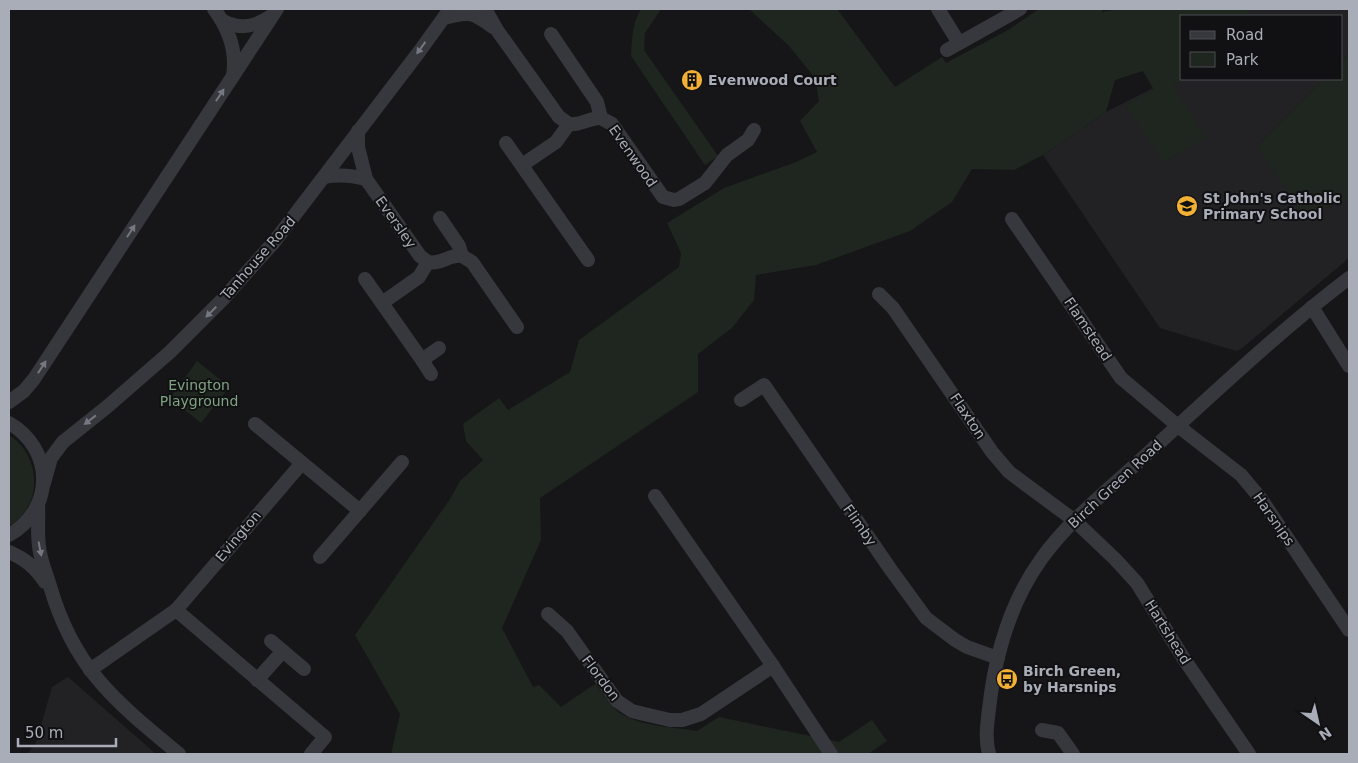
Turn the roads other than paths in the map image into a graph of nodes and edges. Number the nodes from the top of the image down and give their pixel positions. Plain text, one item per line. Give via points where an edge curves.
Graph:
1 (214, 9) edge
2 (485, 9) edge
3 (938, 9) edge
4 (1020, 9) edge
5 (275, 12) edge
6 (447, 13) edge
7 (223, 21) junction
8 (497, 30) junction
9 (551, 34) dead end
10 (959, 43) junction
11 (947, 50) dead end
12 (233, 76) junction
13 (601, 118) junction
14 (569, 124) junction
15 (754, 130) dead end
16 (358, 131) junction
17 (506, 143) dead end
18 (522, 165) junction
19 (324, 177) junction
20 (366, 179) junction
21 (440, 218) dead end
22 (1012, 219) dead end
23 (462, 256) junction
24 (588, 260) dead end
25 (428, 262) junction
26 (1349, 278) edge
27 (365, 279) dead end
28 (879, 294) dead end
29 (382, 303) junction
30 (1312, 307) junction
31 (517, 327) dead end
32 (439, 348) dead end
33 (422, 360) junction
34 (1349, 366) edge
35 (431, 374) dead end
36 (741, 400) dead end
37 (9, 402) edge
38 (9, 423) edge
39 (254, 424) dead end
40 (1178, 426) junction
41 (402, 462) dead end
42 (302, 463) junction
43 (44, 483) junction
44 (655, 496) dead end
45 (38, 504) junction
46 (360, 511) junction
47 (1075, 521) junction
48 (9, 535) edge
49 (9, 552) edge
50 (320, 557) dead end
51 (52, 593) junction
52 (176, 610) junction
53 (548, 614) dead end
54 (1349, 630) edge
55 (271, 641) dead end
56 (283, 651) junction
57 (998, 658) junction
58 (773, 666) junction
59 (304, 668) dead end
60 (90, 670) junction
61 (257, 680) junction
62 (1042, 730) dead end
63 (179, 754) edge
64 (311, 754) edge
65 (830, 754) edge
66 (989, 754) edge
67 (1072, 754) edge
68 (1249, 754) edge

1 - 7 street
2 - 8 street
3 - 10 street
4 - 10 street
5 - 7 street via 245,28
5 - 12 street
6 - 8 street via 476,14
6 -> 16 street, Tanhouse Road
7 - 12 street via 233,50
8 - 14 street via 559,117
9 - 13 street, Evenwood via 597,102
10 - 11 street
37 -> 12 street via 34,379
13 - 14 street, Evenwood
13 - 15 street, Evenwood via 612,124 660,194 674,200 704,183
14 - 18 street via 556,142
16 - 19 street, Tanhouse Road
16 - 20 street, Eversley via 358,147
17 - 18 street
18 - 24 street
19 - 20 street via 336,174
19 -> 43 street, Tanhouse Road via 274,242 205,318 134,384 56,449
20 - 25 street, Eversley via 420,256
21 - 23 street
22 - 40 street, Flamstead via 1121,378
23 - 25 street via 437,263
23 - 31 street via 472,262
25 - 29 street via 420,277
26 - 30 street, Birch Green Road
27 - 29 street
28 - 47 street, Flaxton via 893,308 1009,472
29 - 33 street
30 - 34 street
30 - 40 street, Birch Green Road
32 - 33 street
33 - 35 street
36 - 57 street, Flimby via 764,385 926,618 967,647
38 - 43 street via 21,430 34,445 42,463
39 - 42 street
40 - 47 street, Birch Green Road
40 - 54 street, Harsnips via 1246,480
41 - 46 street
42 - 46 street
42 - 52 street, Evington
43 - 45 street, Tanhouse Road
44 - 58 street
45 - 48 street via 30,518
45 -> 51 street via 38,547
46 - 50 street
47 - 57 street, Birch Green Road via 1043,557 1022,591
47 - 68 street, Hartshead via 1137,583
49 - 51 street via 23,558 36,570
51 - 60 street via 74,648
52 - 60 street, Evington
52 - 61 street
53 - 58 street, Flordon via 567,631 617,701 632,711 644,714 670,720 701,714
55 - 56 street
56 - 59 street
56 - 61 street
57 - 66 street, Birch Green Road via 986,741
58 - 65 street
60 - 63 street via 121,706
61 - 64 street via 325,738
62 - 67 street via 1058,733

